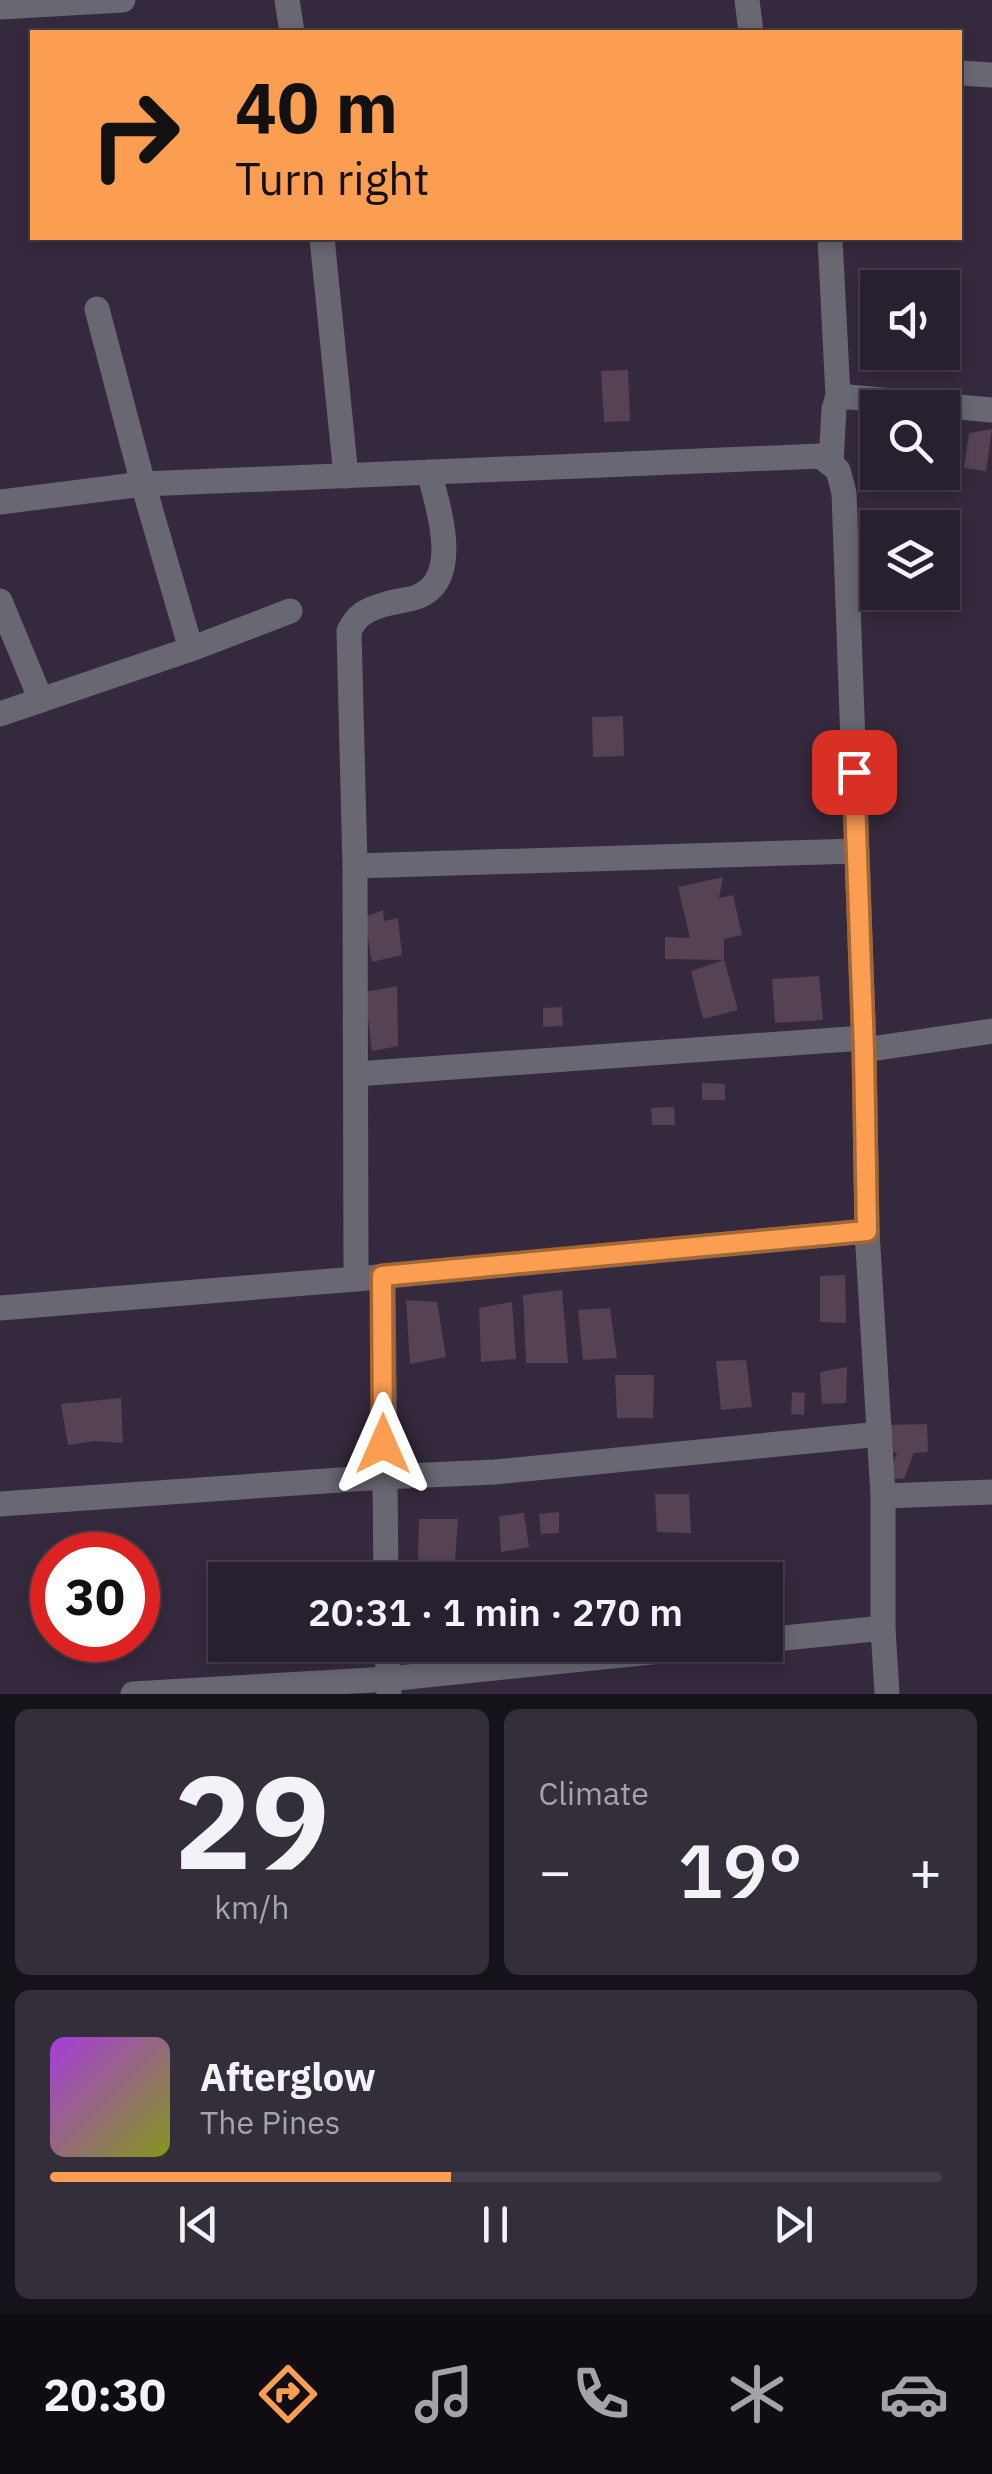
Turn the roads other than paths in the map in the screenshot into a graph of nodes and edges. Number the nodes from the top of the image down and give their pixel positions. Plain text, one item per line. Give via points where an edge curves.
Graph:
1 (123, 0) edge
2 (287, 0) edge
3 (747, 0) edge
4 (0, 7) edge
5 (292, 30) edge
6 (751, 30) edge
7 (962, 73) edge
8 (992, 75) edge
9 (322, 240) edge
10 (830, 240) edge
11 (98, 309) dead end
12 (838, 396) junction
13 (992, 410) edge
14 (830, 464) junction
15 (429, 472) junction
16 (346, 476) junction
17 (143, 484) junction
18 (0, 502) edge
19 (0, 601) edge
20 (290, 610) dead end
21 (191, 648) junction
22 (41, 700) junction
23 (0, 714) edge
24 (857, 851) junction
25 (356, 866) junction
26 (992, 1031) edge
27 (864, 1044) junction
28 (356, 1074) junction
29 (867, 1231) junction
30 (382, 1276) junction
31 (356, 1279) junction
32 (0, 1308) edge
33 (880, 1434) junction
34 (383, 1477) junction
35 (992, 1492) edge
36 (883, 1496) junction
37 (0, 1504) edge
38 (385, 1562) edge
39 (883, 1628) junction
40 (783, 1638) edge
41 (582, 1662) edge
42 (388, 1686) edge
43 (133, 1694) edge
44 (886, 1694) edge

1 - 4 street
2 - 5 street
3 - 6 street
7 - 8 street
9 - 16 street
10 - 12 street
11 - 17 street
12 - 13 street
12 - 14 street
14 - 15 street via 820,456
14 - 24 street via 844,493
15 - 16 street
15 - 25 street via 442,532 441,572 416,598 360,614 349,631
16 - 17 street
17 - 18 street
17 - 21 street
19 - 22 street
20 - 21 street
21 - 22 street
22 - 23 street
24 - 25 street
24 - 27 street
25 - 28 street
26 - 27 street
27 - 28 street
27 - 29 street
28 - 31 street
29 - 30 street
29 - 33 street
30 - 31 street
30 - 34 street
31 - 32 street
33 - 34 street
33 - 36 street
34 - 37 street
34 - 38 street
35 - 36 street
36 - 39 street
39 - 40 street
39 - 44 street
41 - 42 street
42 - 43 street

